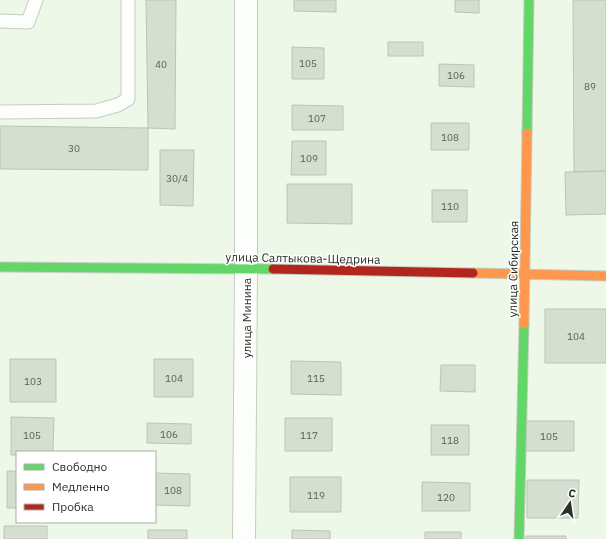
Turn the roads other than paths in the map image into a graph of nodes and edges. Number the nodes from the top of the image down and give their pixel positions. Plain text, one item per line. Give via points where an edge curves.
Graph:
1 (36, 0) edge
2 (128, 0) edge
3 (246, 0) edge
4 (529, 0) edge
5 (0, 21) edge
6 (0, 112) edge
7 (0, 267) edge
8 (246, 268) junction
9 (525, 274) junction
10 (606, 276) edge
11 (244, 539) edge
12 (519, 539) edge

1 - 5 lane via 28,22
2 - 6 lane via 128,98 118,105 96,111
3 - 8 street, улица Минина
4 - 9 street, улица Сибирская
7 - 8 street, улица Салтыкова-Щедрина
8 - 9 street, улица Салтыкова-Щедрина
8 - 11 street, улица Минина
9 - 10 street, улица Салтыкова-Щедрина
9 - 12 street, улица Сибирская

